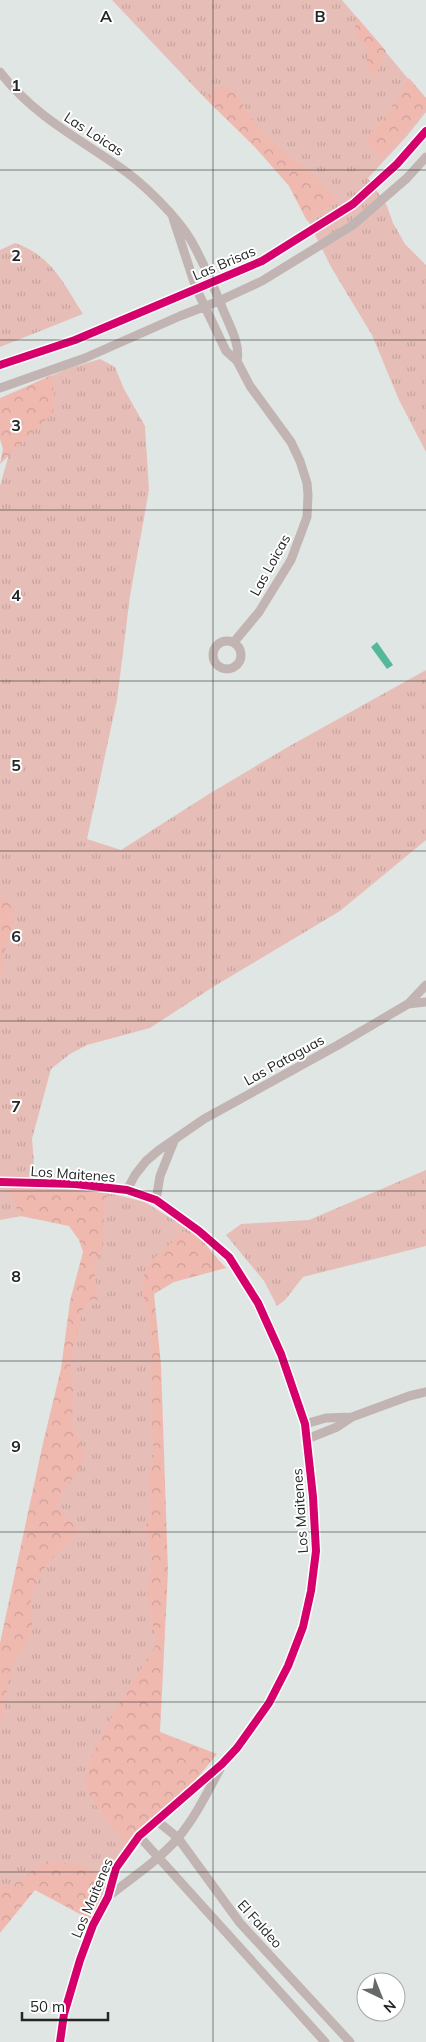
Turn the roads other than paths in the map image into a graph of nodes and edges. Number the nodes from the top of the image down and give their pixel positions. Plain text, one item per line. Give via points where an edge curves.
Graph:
1 (0, 72) edge
2 (426, 131) edge
3 (426, 157) edge
4 (173, 218) junction
5 (211, 282) junction
6 (196, 288) junction
7 (219, 301) junction
8 (204, 307) junction
9 (237, 361) junction
10 (0, 365) edge
11 (0, 388) edge
12 (234, 642) dead end
13 (426, 986) edge
14 (426, 1002) edge
15 (408, 1004) junction
16 (174, 1140) junction
17 (0, 1182) edge
18 (127, 1190) junction
19 (156, 1200) junction
20 (426, 1392) edge
21 (352, 1417) junction
22 (305, 1424) junction
23 (306, 1439) junction
24 (222, 1764) junction
25 (156, 1820) junction
26 (139, 1836) junction
27 (178, 1838) junction
28 (158, 1858) junction
29 (108, 1896) junction
30 (60, 2042) edge
31 (325, 2042) edge
32 (350, 2042) edge

1 - 4 street, Las Loicas via 36,111 120,167 155,197
2 - 5 street, Las Brisas via 398,164 353,204 262,261
3 - 7 street via 353,225 262,281
4 - 5 street, Las Loicas via 191,240
4 - 6 street, Las Loicas
5 - 6 street, Las Brisas
5 - 7 street, Las Loicas
6 - 8 street, Las Loicas
6 - 10 street, Las Brisas via 75,340
7 - 8 street
7 - 9 street, Las Loicas via 238,348
8 - 9 street, Las Loicas via 226,351
8 - 11 street via 85,358
9 - 12 street, Las Loicas via 250,386 296,452 307,483 308,500 304,530 291,560 259,612
13 - 15 street, Las Pataguas
14 - 15 street, Las Pataguas
15 - 16 street, Las Pataguas via 204,1119
16 - 18 street, Las Pataguas via 146,1161
16 - 19 street via 164,1164
17 - 18 street, Los Maitenes via 75,1184
18 - 19 street, Los Maitenes
19 - 22 street, Los Maitenes via 199,1230 229,1257 258,1303 274,1337
20 - 21 street
21 - 22 street via 326,1418
21 - 23 street via 337,1427
22 - 23 street, Los Maitenes
23 - 24 street, Los Maitenes via 316,1551 303,1627 269,1703
24 - 25 street, Los Maitenes
24 - 27 street, Los Maitenes via 201,1805
25 - 26 street, Los Maitenes
25 - 27 street, El Faldeo
26 - 28 street
26 - 29 street, Los Maitenes via 116,1868
27 - 28 street, Los Maitenes
27 - 32 street, El Faldeo via 240,1923
28 - 29 street, Los Maitenes
28 - 31 street
29 - 30 street, Los Maitenes via 80,1960 64,2014

